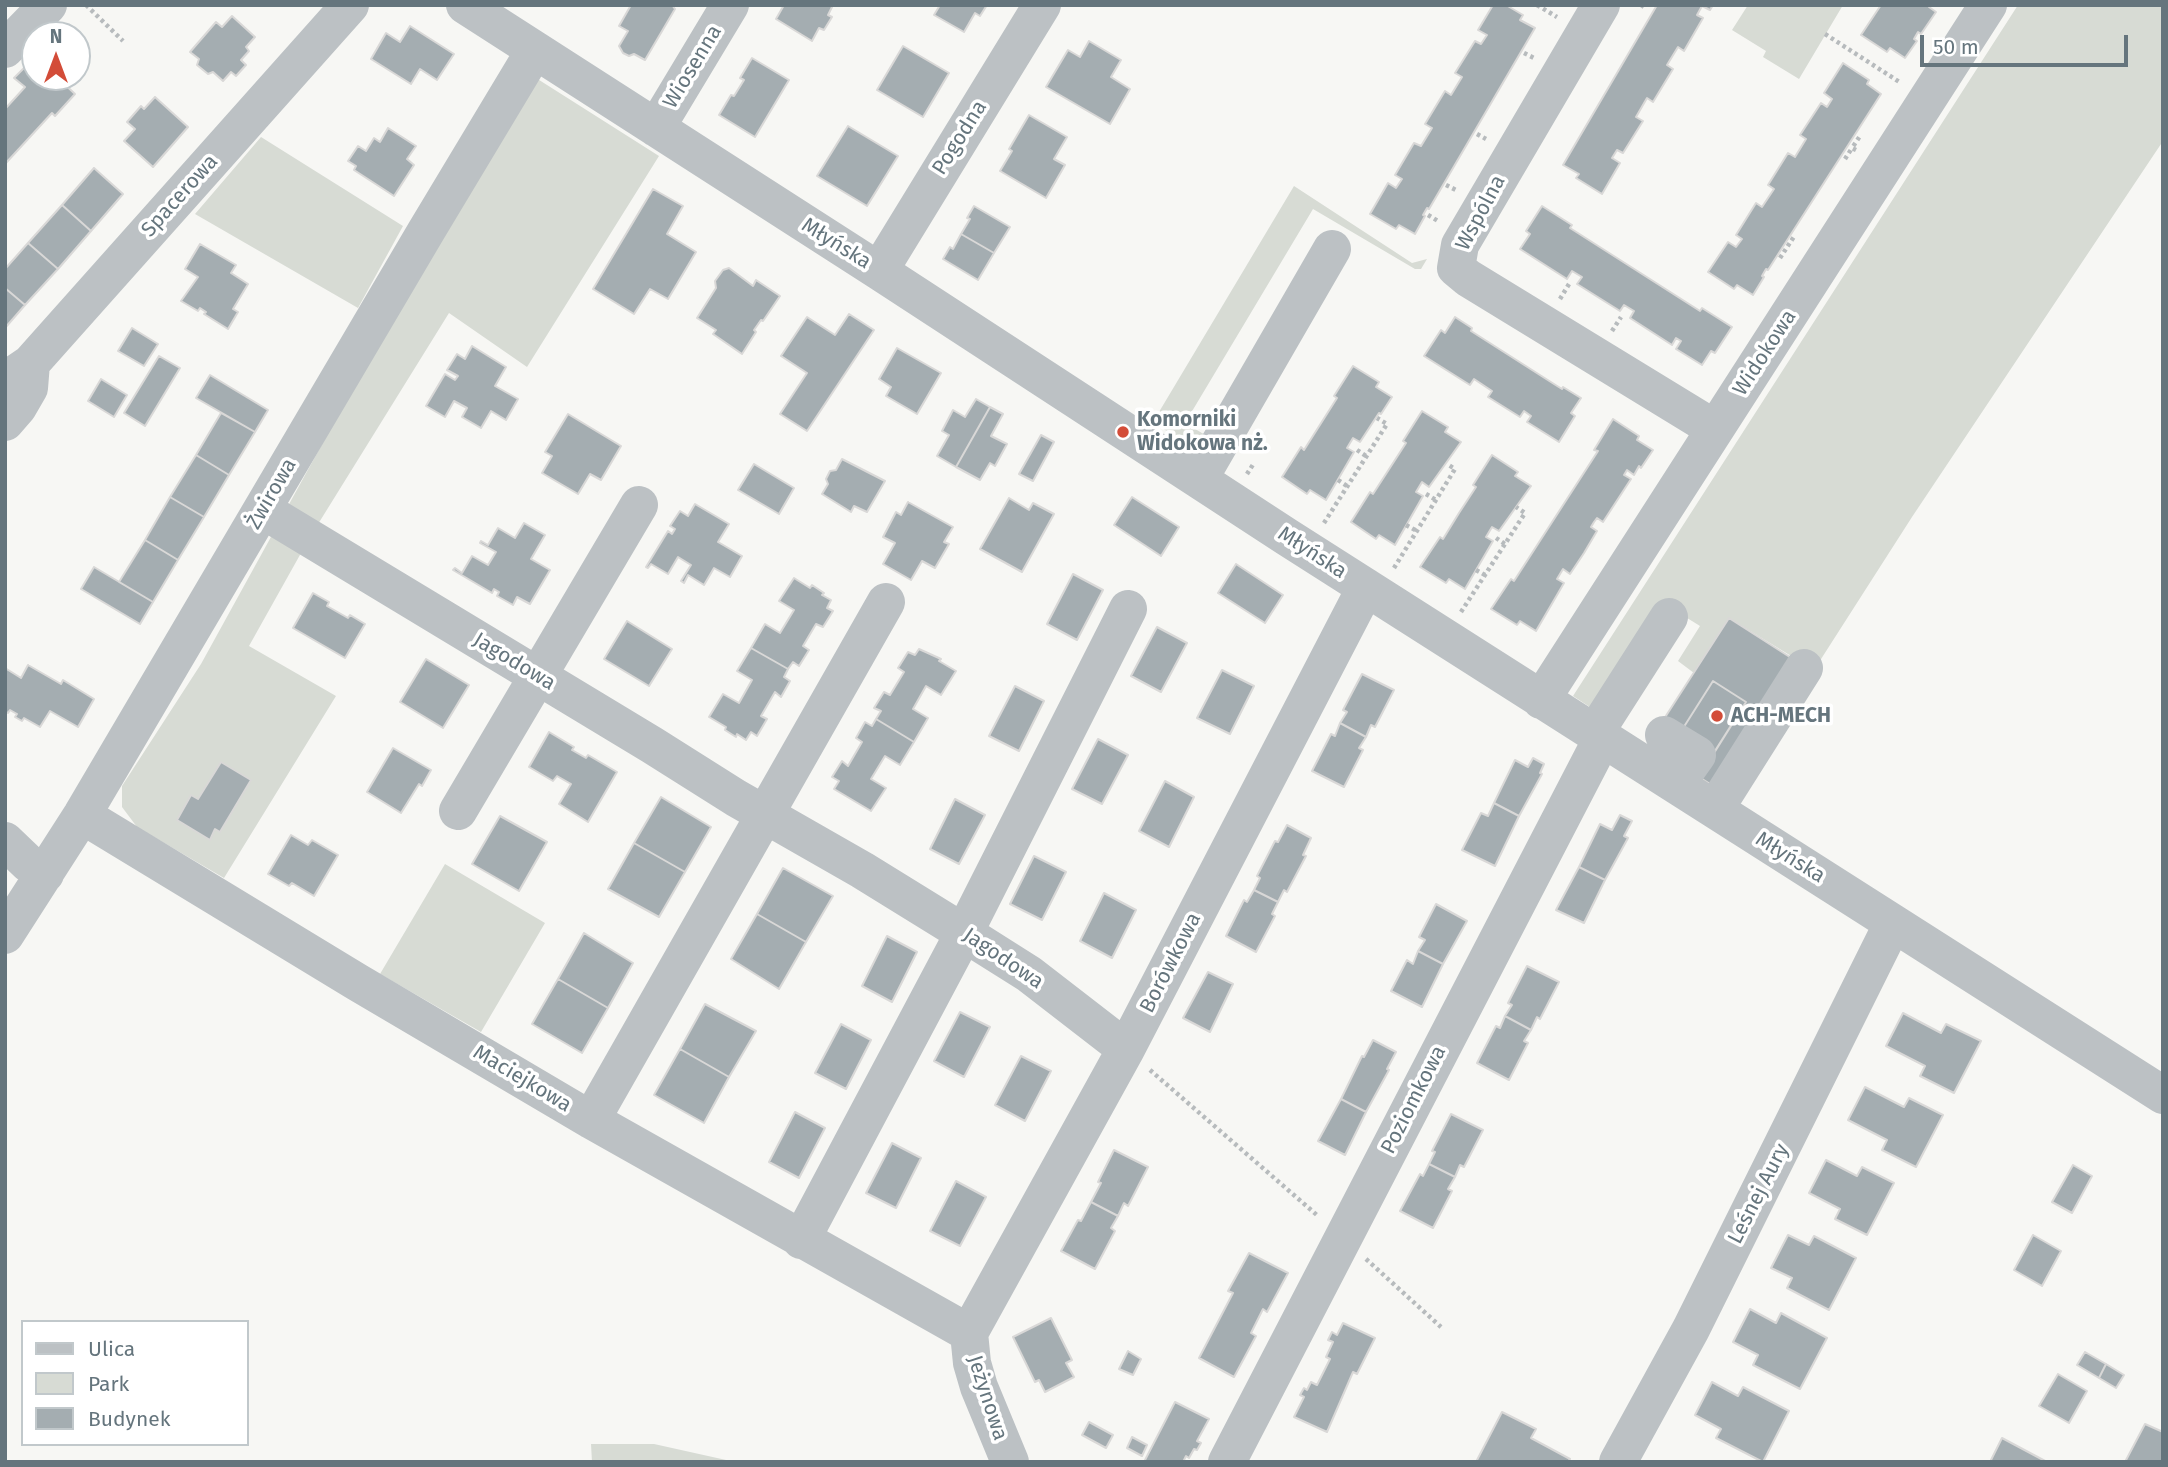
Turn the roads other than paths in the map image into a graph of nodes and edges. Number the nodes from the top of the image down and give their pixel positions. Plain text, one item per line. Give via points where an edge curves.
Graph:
1 (15, 5) edge
2 (48, 5) edge
3 (350, 5) edge
4 (465, 5) edge
5 (730, 5) edge
6 (1042, 5) edge
7 (1601, 5) edge
8 (1988, 5) edge
9 (5, 15) edge
10 (5, 49) edge
11 (535, 50) junction
12 (656, 128) junction
13 (1332, 249) dead end
14 (878, 271) junction
15 (18, 372) edge
16 (5, 422) edge
17 (1716, 429) junction
18 (1199, 479) junction
19 (639, 505) dead end
20 (263, 510) junction
21 (1379, 579) junction
22 (887, 602) dead end
23 (1128, 609) dead end
24 (1669, 617) dead end
25 (1804, 668) dead end
26 (539, 677) junction
27 (1541, 700) junction
28 (1603, 728) junction
29 (1664, 735) dead end
30 (1687, 769) dead end
31 (1725, 793) dead end
32 (458, 811) dead end
33 (82, 815) junction
34 (765, 815) junction
35 (5, 841) edge
36 (45, 874) junction
37 (1893, 923) junction
38 (964, 933) junction
39 (5, 935) edge
40 (1126, 1049) junction
41 (2163, 1095) edge
42 (598, 1109) junction
43 (802, 1240) junction
44 (969, 1333) junction
45 (1010, 1462) edge
46 (1227, 1462) edge
47 (1618, 1462) edge

1 - 9 street
2 - 10 street
3 - 15 street, Spacerowa
4 - 11 street, Młyńska
5 - 12 street, Wiosenna
6 - 14 street, Pogodna
7 - 17 street, Wspólna via 1460,246 1456,268
8 - 17 street, Widokowa
11 - 12 street, Młyńska
11 - 20 street, Żwirowa
12 - 14 street, Młyńska
13 - 18 street
14 - 18 street, Młyńska
15 - 16 street via 29,388
17 - 27 street, Widokowa
18 - 21 street, Młyńska
19 - 26 street
20 - 26 street, Jagodowa
20 - 33 street, Żwirowa
21 - 27 street, Młyńska
21 - 40 street, Borówkowa
22 - 34 street
23 - 38 street
24 - 28 street, Poziomkowa
25 - 31 street
26 - 32 street
26 - 34 street, Jagodowa
27 - 28 street, Młyńska
28 - 37 street, Młyńska
28 - 46 street, Poziomkowa
29 - 30 street via 1697,755
33 - 36 street, Żwirowa
33 - 42 street, Maciejkowa via 357,982
34 - 38 street, Jagodowa
34 - 42 street
35 - 36 street
36 - 39 street, Żwirowa
37 - 41 street, Młyńska
37 - 47 street, Leśnej Aury via 1691,1329
38 - 40 street, Jagodowa via 1029,974
38 - 43 street
40 - 44 street, Borówkowa
42 - 43 street, Maciejkowa
43 - 44 street, Maciejkowa
44 - 45 street, Jeżynowa via 979,1387

